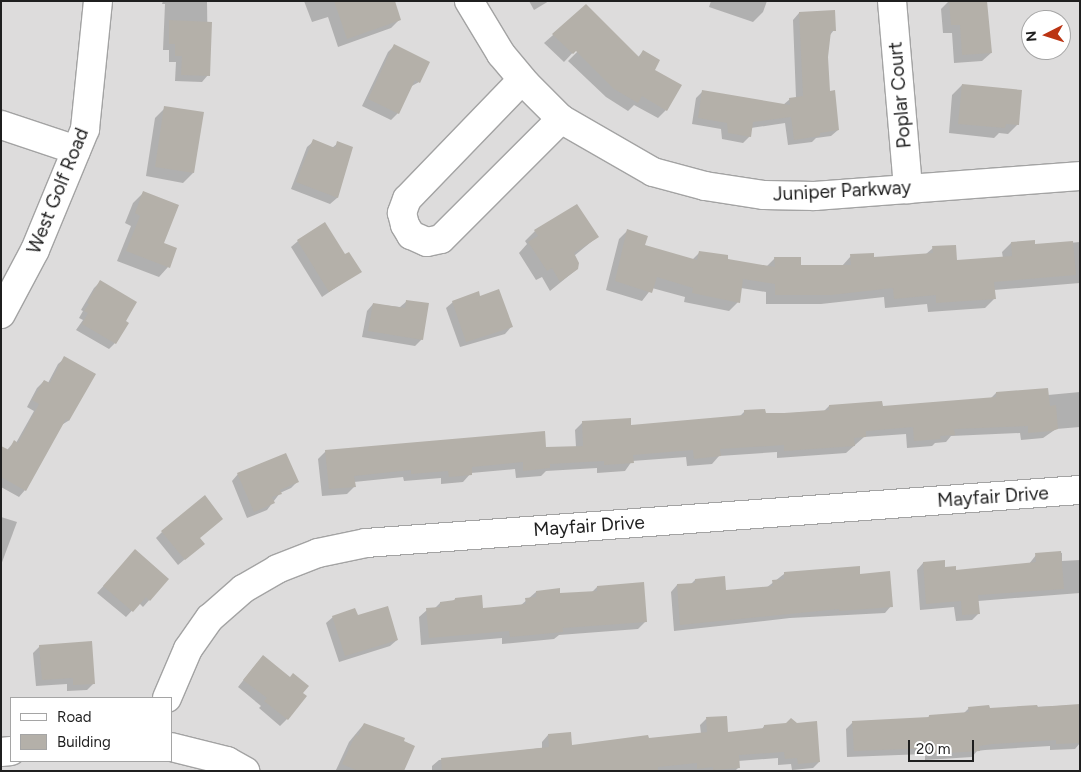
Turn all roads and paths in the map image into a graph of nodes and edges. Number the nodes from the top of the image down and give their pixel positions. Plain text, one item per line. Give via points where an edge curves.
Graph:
1 (98, 1) edge
2 (469, 1) edge
3 (892, 1) edge
4 (522, 80) junction
5 (562, 118) junction
6 (1, 125) edge
7 (76, 150) junction
8 (1080, 176) edge
9 (908, 189) junction
10 (1, 314) edge
11 (1080, 490) edge
12 (167, 697) edge
13 (172, 747) edge
14 (245, 771) edge

1 - 7 street, West Golf Road via 85,129
2 - 4 street, Juniper Parkway via 501,54
3 - 9 street, Poplar Court
4 - 5 street, Juniper Parkway
4 - 5 street via 407,199 402,213 411,235 427,242 441,239
5 - 9 street, Juniper Parkway via 653,172 705,186 764,195 814,196
6 - 7 street
7 - 10 street, West Golf Road via 35,250
8 - 9 street, Juniper Parkway
11 - 12 street, Mayfair Drive via 366,543 318,553 277,569 244,589 210,618 188,649
13 - 14 street via 227,761

